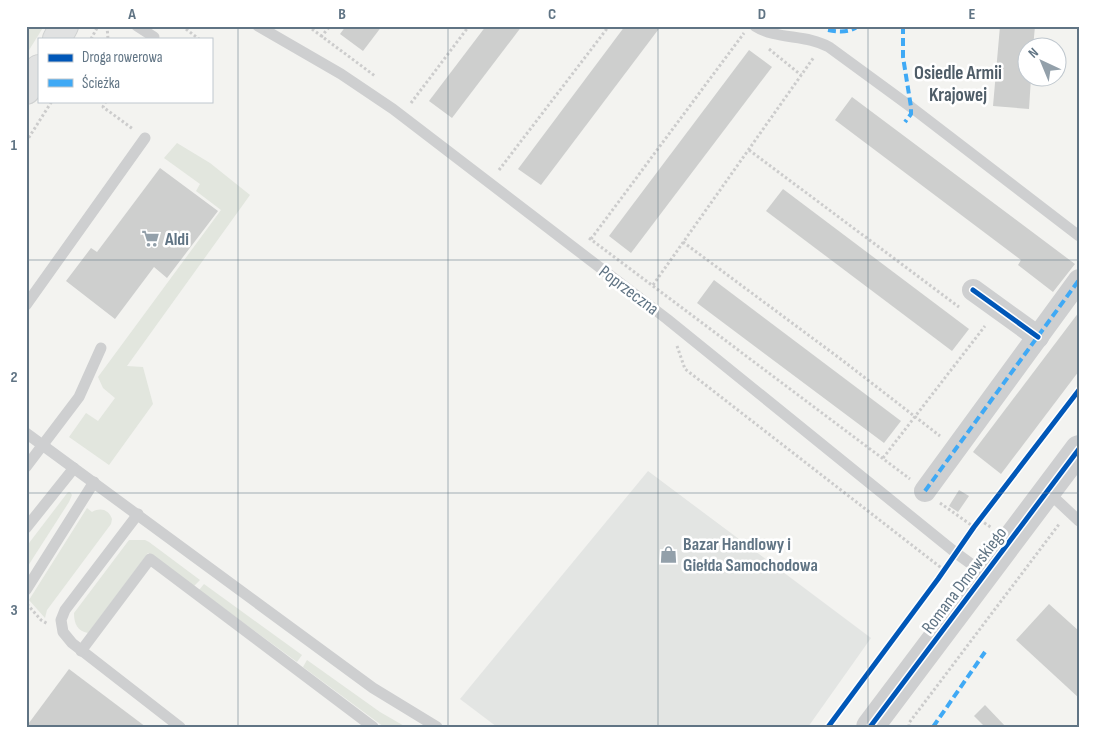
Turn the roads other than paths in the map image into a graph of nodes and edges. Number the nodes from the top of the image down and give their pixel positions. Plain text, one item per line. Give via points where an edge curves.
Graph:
1 (64, 26) edge
2 (137, 26) edge
3 (258, 26) edge
4 (755, 26) edge
5 (154, 37) dead end
6 (58, 38) edge
7 (38, 71) edge
8 (26, 90) edge
9 (145, 138) dead end
10 (1079, 236) edge
11 (1079, 280) edge
12 (968, 300) road end
13 (26, 305) edge
14 (1038, 337) junction
15 (101, 348) dead end
16 (26, 433) edge
17 (42, 445) junction
18 (1079, 449) edge
19 (26, 467) edge
20 (74, 468) junction
21 (94, 482) junction
22 (924, 491) road end
23 (1047, 491) junction
24 (138, 514) junction
25 (1079, 521) edge
26 (26, 528) edge
27 (985, 574) junction
28 (26, 590) edge
29 (81, 651) junction
30 (180, 727) edge
31 (373, 727) edge
32 (437, 727) edge
33 (870, 727) edge

1 - 6 main road
2 - 5 lane
3 - 27 lane, Poprzeczna via 341,74 393,109 667,319
4 - 10 lane via 767,33 822,43
7 - 8 main road
9 - 13 lane
11 - 14 street
12 - 14 street
14 - 22 street
15 - 17 lane via 78,397
16 - 17 lane
17 - 19 lane
17 - 20 lane
18 - 23 street, Romana Dmowskiego
20 - 21 lane
20 - 26 lane
21 - 24 lane
21 - 28 lane
23 - 25 lane
23 - 27 street, Romana Dmowskiego
24 - 29 lane via 65,610 61,620 63,632
24 - 32 lane via 373,688
27 - 33 street, Romana Dmowskiego
29 - 30 lane
29 - 31 lane via 150,560

